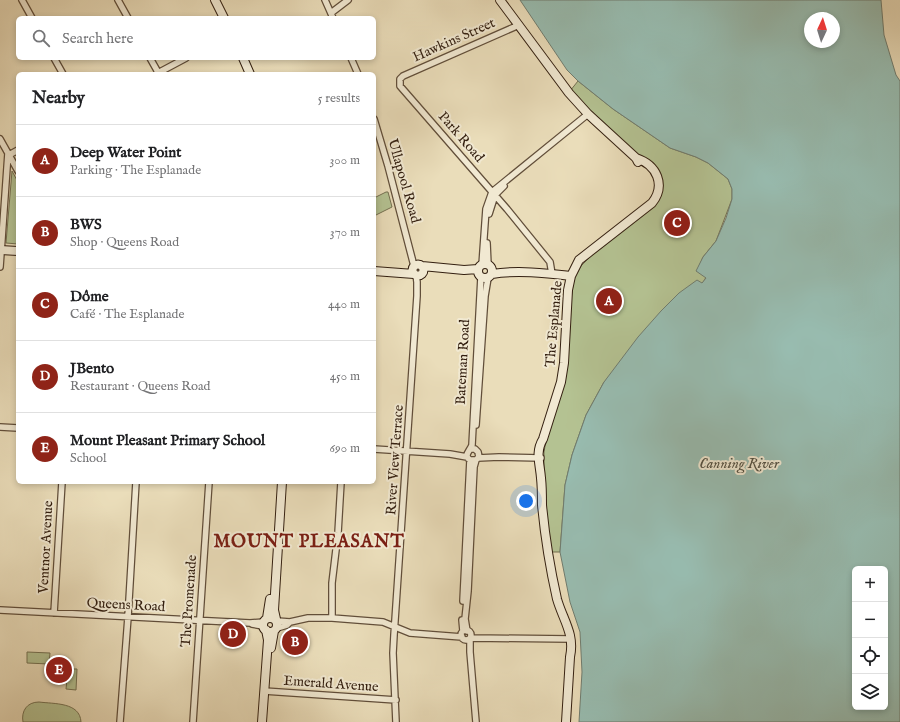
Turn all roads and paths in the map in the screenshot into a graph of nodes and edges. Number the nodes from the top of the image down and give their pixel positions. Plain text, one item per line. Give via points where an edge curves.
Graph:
1 (22, 0) edge
2 (118, 0) edge
3 (215, 0) edge
4 (325, 0) edge
5 (348, 0) edge
6 (500, 0) edge
7 (332, 15) edge
8 (31, 16) edge
9 (127, 16) edge
10 (223, 16) edge
11 (519, 25) junction
12 (55, 60) edge
13 (151, 60) edge
14 (182, 60) edge
15 (244, 60) edge
16 (352, 60) edge
17 (62, 72) edge
18 (157, 72) edge
19 (162, 72) edge
20 (249, 72) edge
21 (357, 72) edge
22 (400, 80) joint
23 (588, 114) junction
24 (376, 126) edge
25 (0, 139) edge
26 (16, 151) edge
27 (8, 154) junction
28 (16, 168) edge
29 (493, 194) junction
30 (492, 203) junction
31 (507, 209) junction
32 (0, 250) edge
33 (16, 251) edge
34 (0, 267) edge
35 (418, 270) junction
36 (376, 271) edge
37 (485, 271) junction
38 (552, 274) junction
39 (571, 276) junction
40 (0, 427) edge
41 (16, 428) edge
42 (376, 449) edge
43 (408, 451) junction
44 (473, 455) junction
45 (540, 458) junction
46 (62, 484) edge
47 (136, 484) edge
48 (209, 484) edge
49 (278, 484) edge
50 (282, 484) edge
51 (341, 484) edge
52 (276, 550) junction
53 (0, 610) edge
54 (54, 613) junction
55 (128, 617) junction
56 (332, 618) junction
57 (200, 621) junction
58 (270, 624) junction
59 (395, 626) junction
60 (466, 635) junction
61 (569, 639) junction
62 (266, 691) junction
63 (396, 700) junction
64 (265, 706) junction
65 (120, 722) edge
66 (193, 722) edge
67 (262, 722) edge
68 (266, 722) edge
69 (396, 722) edge
70 (476, 722) edge
71 (566, 722) edge

1 - 8 street
2 - 9 street
3 - 10 street
4 - 7 street
5 - 7 street
6 - 11 street, The Esplanade
11 - 22 street, Hawkins Street via 403,76
11 - 23 street, The Esplanade via 564,88
12 - 17 street
13 - 18 street
14 - 19 street
15 - 20 street
16 - 21 street
22 - 29 street, Park Road via 400,86
23 - 29 street, Bateman Road
23 - 39 street, The Esplanade via 636,158 648,165 659,184 658,194 652,203 579,260
24 - 35 street, Ullapool Road
25 - 27 street
26 - 27 street
27 - 28 street
27 - 32 street
29 - 30 street, Bateman Road
29 - 31 street, Park Road
29 - 37 street, Bateman Road via 486,209
30 - 31 street, Park Road via 501,204
30 - 37 street, Bateman Road via 489,212
31 - 38 street, Park Road via 550,262
32 - 33 street
32 - 34 street
35 - 36 street via 398,273
35 - 37 street via 436,268
35 - 43 street, River View Terrace
37 - 38 street
37 - 44 street, Bateman Road via 476,441
38 - 39 street
39 - 45 street, The Esplanade via 561,382 540,445
40 - 41 street
42 - 43 street
43 - 44 street
43 - 59 street, River View Terrace
44 - 45 street
44 - 60 street, Bateman Road via 462,622
45 - 61 street, The Esplanade via 542,506 549,558
46 - 54 street, Ventnor Avenue
47 - 55 street
48 - 57 street, The Promenade
49 - 52 street
50 - 52 street
51 - 56 street via 332,583
52 - 58 street
53 - 54 street, Queens Road
54 - 55 street, Queens Road
55 - 57 street, Queens Road
55 - 65 street
56 - 58 street, Queens Road via 308,618
56 - 59 street, Queens Road via 383,622
57 - 58 street, Queens Road
57 - 66 street, The Promenade
58 - 62 street
59 - 60 street, Queens Road via 410,632
59 - 63 street, River View Terrace via 393,653
60 - 61 street, Queens Road
60 - 70 street, Bateman Road via 470,652
61 - 71 street, The Esplanade
62 - 63 street, Emerald Avenue
62 - 64 street
63 - 69 street, River View Terrace
64 - 67 street
64 - 68 street

